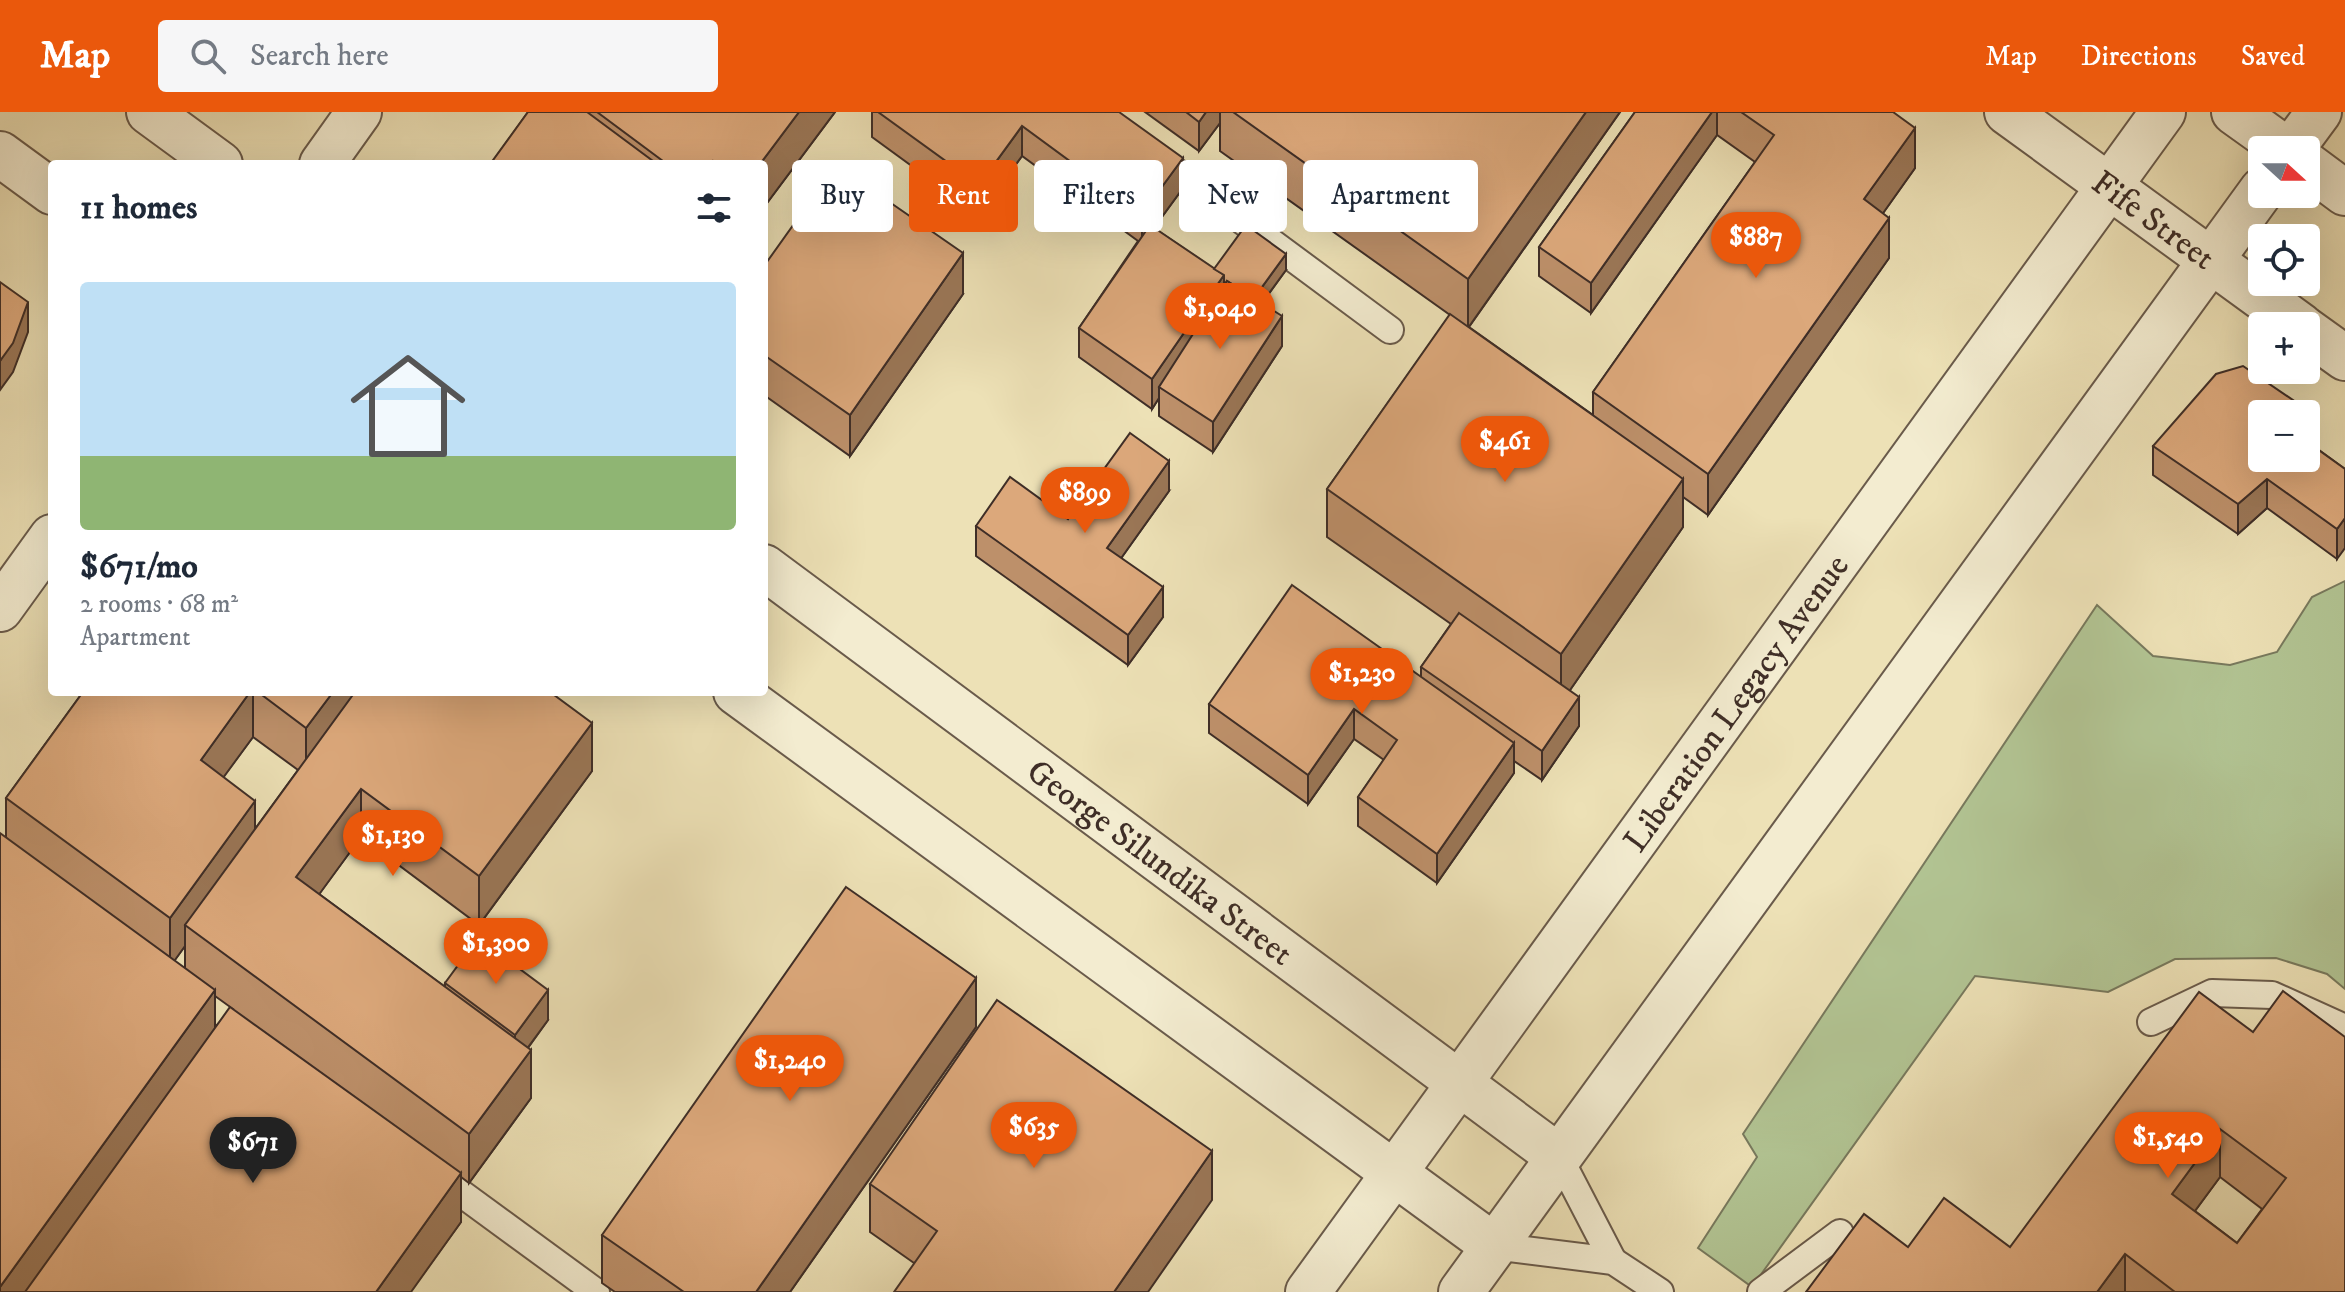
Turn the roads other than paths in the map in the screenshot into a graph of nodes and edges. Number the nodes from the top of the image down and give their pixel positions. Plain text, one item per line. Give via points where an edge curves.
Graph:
1 (149, 112) edge
2 (359, 112) edge
3 (2007, 112) edge
4 (2163, 112) edge
5 (2234, 112) edge
6 (2319, 112) edge
7 (2269, 136) edge
8 (2300, 136) edge
9 (1135, 140) edge
10 (0, 154) edge
11 (215, 160) edge
12 (325, 160) edge
13 (2320, 174) edge
14 (2109, 187) junction
15 (48, 189) edge
16 (2345, 193) edge
17 (2249, 208) edge
18 (2211, 261) junction
19 (2282, 312) edge
20 (1390, 330) dead end
21 (2320, 340) edge
22 (2345, 358) edge
23 (48, 543) edge
24 (768, 570) edge
25 (0, 609) edge
26 (741, 696) edge
27 (2151, 1022) dead end
28 (2345, 1028) edge
29 (1460, 1083) junction
30 (405, 1153) edge
31 (1559, 1157) junction
32 (1394, 1173) junction
33 (1840, 1233) dead end
34 (1494, 1246) junction
35 (1613, 1261) junction
36 (596, 1292) edge
37 (1308, 1292) edge
38 (1461, 1292) edge
39 (1660, 1292) edge
40 (1761, 1292) edge

1 - 11 street
2 - 12 street
3 - 14 street, Fife Street
4 - 14 street, Liberation Legacy Avenue
5 - 7 street
6 - 8 street
9 - 20 lane
10 - 15 street
13 - 16 street
14 - 18 street, Fife Street
14 - 29 street, Liberation Legacy Avenue
17 - 18 street
18 - 19 street, Fife Street
18 - 31 street
21 - 22 street
23 - 25 street
24 - 29 street, George Silundika Street
26 - 32 street
27 - 28 lane via 2212,993 2272,995
29 - 31 street, George Silundika Street
29 - 32 street, Liberation Legacy Avenue
30 - 36 lane
31 - 34 street
31 - 35 lane
32 - 34 street
32 - 37 street, Liberation Legacy Avenue
33 - 40 lane
34 - 35 lane
34 - 38 street
35 - 39 lane

